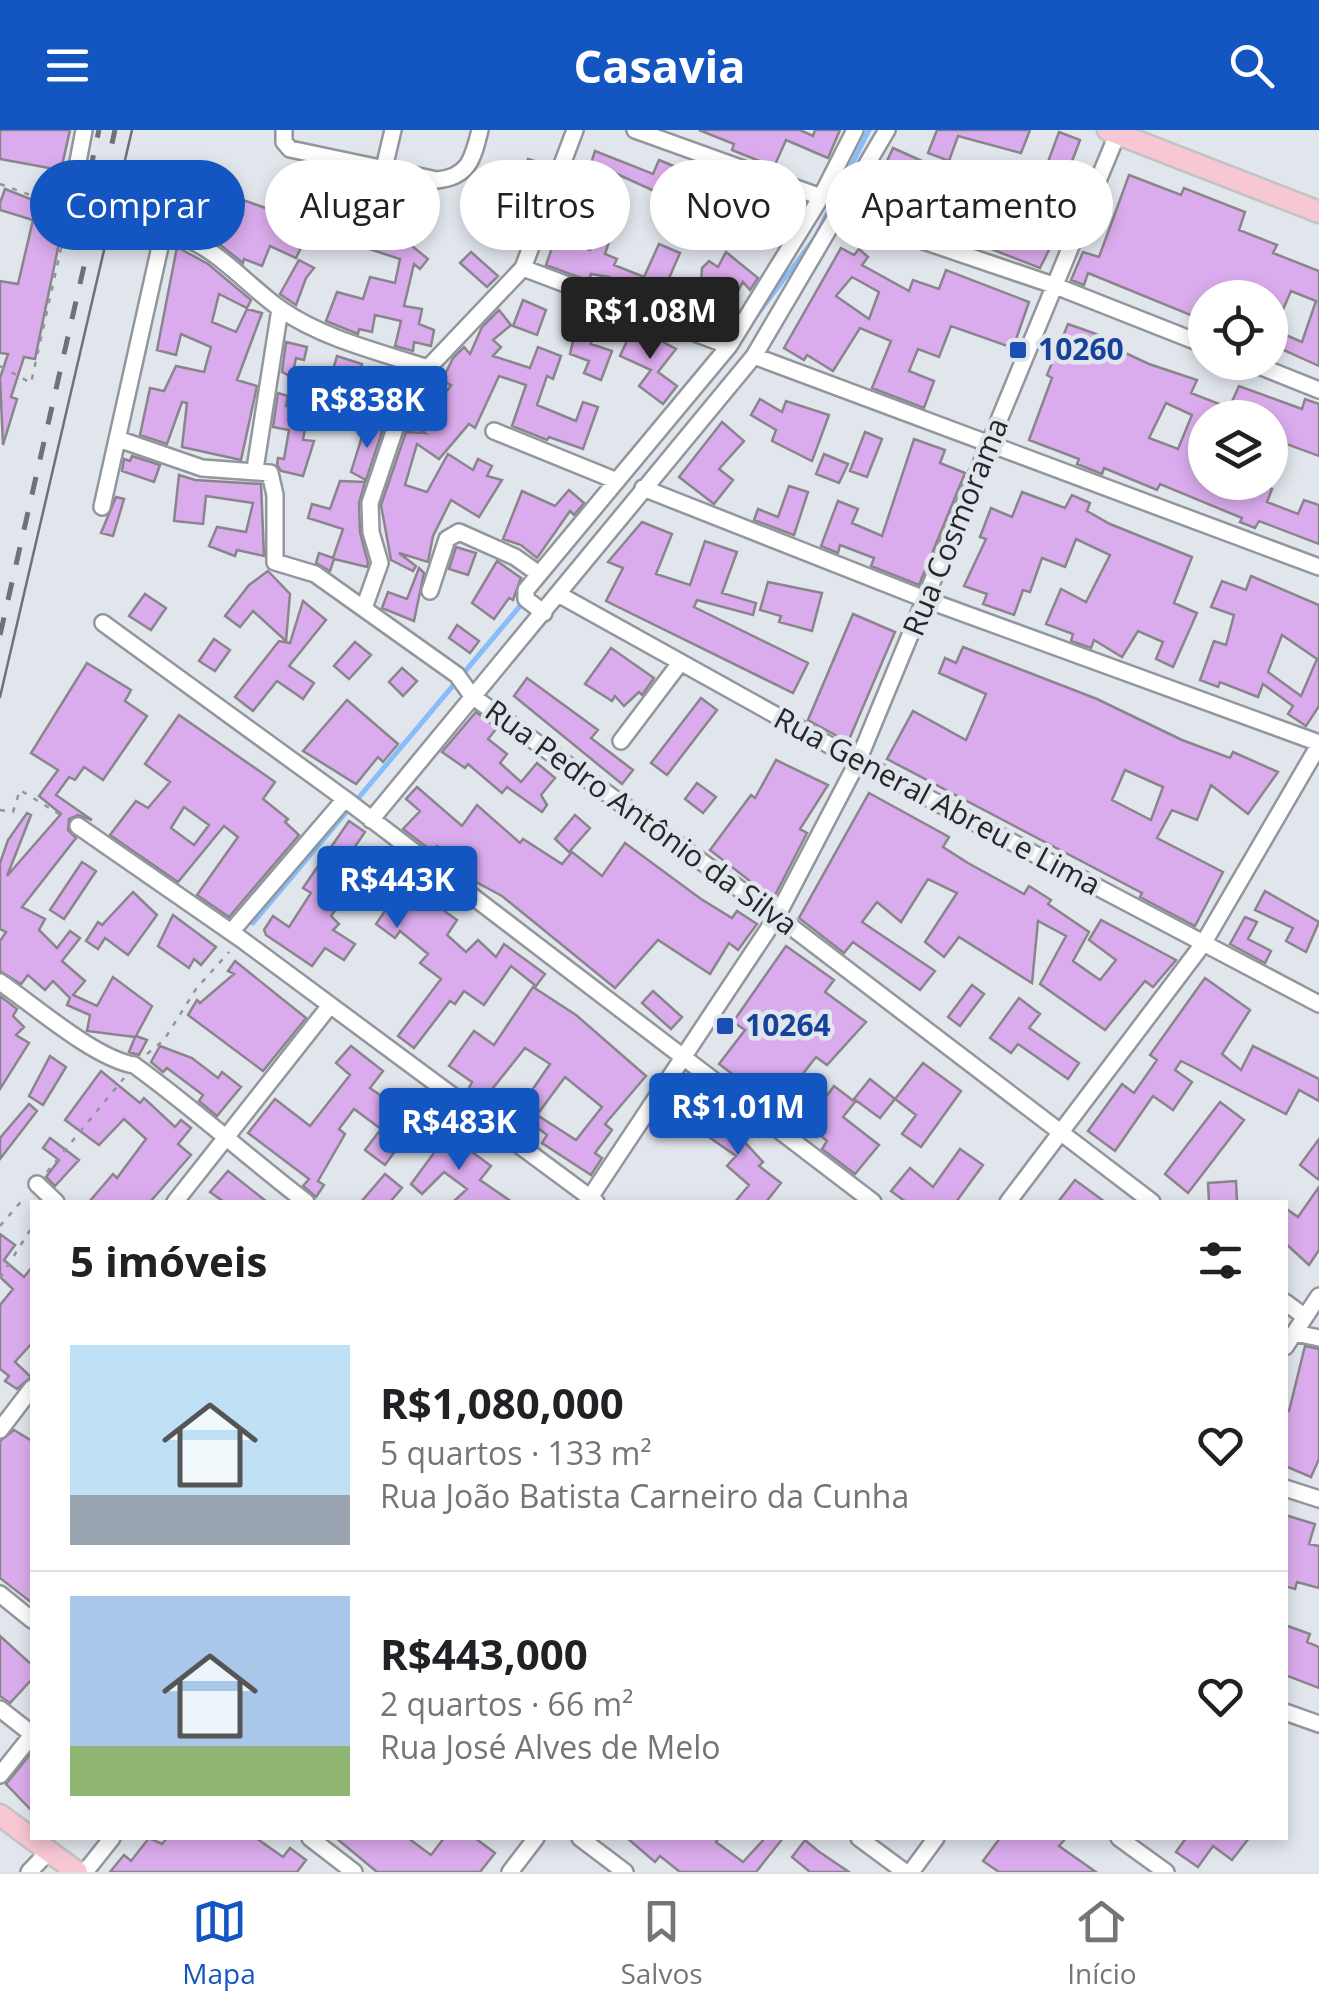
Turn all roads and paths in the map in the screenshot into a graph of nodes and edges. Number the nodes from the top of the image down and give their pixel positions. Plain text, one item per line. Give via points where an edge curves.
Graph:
1 (84, 130) edge
2 (284, 130) edge
3 (393, 130) edge
4 (480, 130) edge
5 (575, 130) edge
6 (634, 130) edge
7 (855, 130) edge
8 (887, 130) edge
9 (1115, 131) edge
10 (79, 160) edge
11 (334, 160) edge
12 (386, 160) edge
13 (871, 160) edge
14 (440, 178) edge
15 (0, 184) edge
16 (30, 194) edge
17 (821, 198) junction
18 (1319, 212) edge
19 (826, 240) edge
20 (61, 250) edge
21 (162, 250) edge
22 (213, 250) edge
23 (948, 250) edge
24 (524, 268) junction
25 (1053, 286) junction
26 (280, 309) junction
27 (1188, 338) edge
28 (729, 346) junction
29 (754, 356) junction
30 (0, 366) edge
31 (428, 368) junction
32 (1288, 378) edge
33 (1319, 390) edge
34 (494, 431) dead end
35 (118, 439) junction
36 (991, 443) junction
37 (255, 469) junction
38 (617, 481) junction
39 (644, 488) junction
40 (102, 507) dead end
41 (1319, 567) edge
42 (538, 574) junction
43 (430, 591) dead end
44 (558, 594) junction
45 (927, 600) junction
46 (535, 606) junction
47 (364, 608) junction
48 (103, 623) dead end
49 (680, 663) junction
50 (465, 685) junction
51 (621, 741) dead end
52 (1319, 744) edge
53 (858, 761) junction
54 (357, 808) junction
55 (0, 810) edge
56 (78, 826) joint
57 (777, 916) junction
58 (236, 936) junction
59 (1203, 944) junction
60 (0, 982) edge
61 (1319, 1004) edge
62 (328, 1008) junction
63 (684, 1056) junction
64 (134, 1065) junction
65 (1060, 1134) junction
66 (223, 1140) junction
67 (37, 1184) junction
68 (54, 1200) edge
69 (176, 1200) edge
70 (303, 1200) edge
71 (590, 1200) edge
72 (592, 1200) edge
73 (870, 1200) edge
74 (1010, 1200) edge
75 (1149, 1200) edge
76 (0, 1226) edge
77 (30, 1229) edge
78 (0, 1278) edge
79 (1319, 1296) edge
80 (1288, 1304) edge
81 (1305, 1317) junction
82 (1295, 1332) junction
83 (1319, 1338) edge
84 (1288, 1342) edge
85 (30, 1391) edge
86 (0, 1430) edge
87 (1288, 1489) edge
88 (1319, 1498) edge
89 (0, 1594) edge
90 (30, 1618) edge
91 (0, 1709) edge
92 (1288, 1713) edge
93 (1319, 1724) edge
94 (30, 1732) edge
95 (30, 1737) edge
96 (0, 1776) edge
97 (0, 1814) edge
98 (30, 1837) edge
99 (34, 1840) edge
100 (110, 1840) edge
101 (313, 1840) edge
102 (534, 1840) edge
103 (583, 1840) edge
104 (862, 1840) edge
105 (934, 1840) edge
106 (1122, 1840) edge
107 (49, 1851) junction
108 (30, 1872) edge
109 (77, 1872) edge
110 (85, 1872) edge
111 (354, 1872) edge
112 (510, 1872) edge
113 (626, 1872) edge
114 (908, 1872) edge
115 (1166, 1872) edge

1 - 10 street
2 - 11 street via 290,149
3 - 12 street
4 - 14 street via 470,166
5 - 24 street
6 - 17 street
7 - 17 street
8 - 13 street
9 - 18 main road
9 - 25 street, Rua Cosmorama
15 - 16 path
17 - 28 street
19 - 29 street
20 - 30 path via 31,384
21 - 35 street
22 - 26 street
23 - 25 street
24 - 28 street
24 - 31 street
25 - 27 street
25 - 36 street, Rua Cosmorama
26 - 31 street via 348,342
26 - 37 street
28 - 38 street
29 - 36 street
29 - 39 street
31 - 47 street via 401,411 375,484 370,514 380,563
32 - 33 street
34 - 38 street
35 - 37 street via 202,468
35 - 40 street
36 - 41 street
36 - 45 street, Rua Cosmorama
37 - 47 street, Rua Pedro Antônio da Silva via 273,478 274,562 314,574
38 - 42 street
39 - 44 street
39 - 45 street
42 - 43 street via 460,532 447,540
42 - 46 street via 526,590
44 - 46 street
44 - 49 street, Rua General Abreu e Lima
45 - 52 street
45 - 53 street, Rua Cosmorama
46 - 50 street
47 - 50 street, Rua Pedro Antônio da Silva
48 - 54 street
49 - 51 street
49 - 53 street, Rua General Abreu e Lima
50 - 54 street
50 - 57 street, Rua Pedro Antônio da Silva
52 - 59 street
53 - 57 street, Rua Cosmorama
53 - 59 street, Rua General Abreu e Lima
54 - 58 street
54 - 63 street
55 - 56 path via 12,812 20,790
56 - 58 street
57 - 63 street, Rua Cosmorama
57 - 65 street, Rua Pedro Antônio da Silva
58 - 62 street
58 - 64 path via 164,1040
59 - 61 street, Rua General Abreu e Lima
59 - 65 street
60 - 64 street
62 - 66 street
62 - 71 street
63 - 72 street, Rua Cosmorama
63 - 73 street
64 - 66 street via 207,1118
64 - 67 path
65 - 74 street
65 - 75 street, Rua Pedro Antônio da Silva
66 - 69 street
66 - 70 street
67 - 68 street
67 - 76 path
77 - 78 path
79 - 81 street
80 - 81 street
81 - 82 street
82 - 83 street
82 - 84 street
85 - 86 street
87 - 88 street
89 - 90 street
91 - 94 street
92 - 93 street
95 - 96 street
97 - 98 main road
99 - 107 main road
100 - 110 street
101 - 111 street
102 - 112 street
103 - 113 street
104 - 114 street
105 - 114 street
106 - 115 street
107 - 108 street
107 - 109 main road

